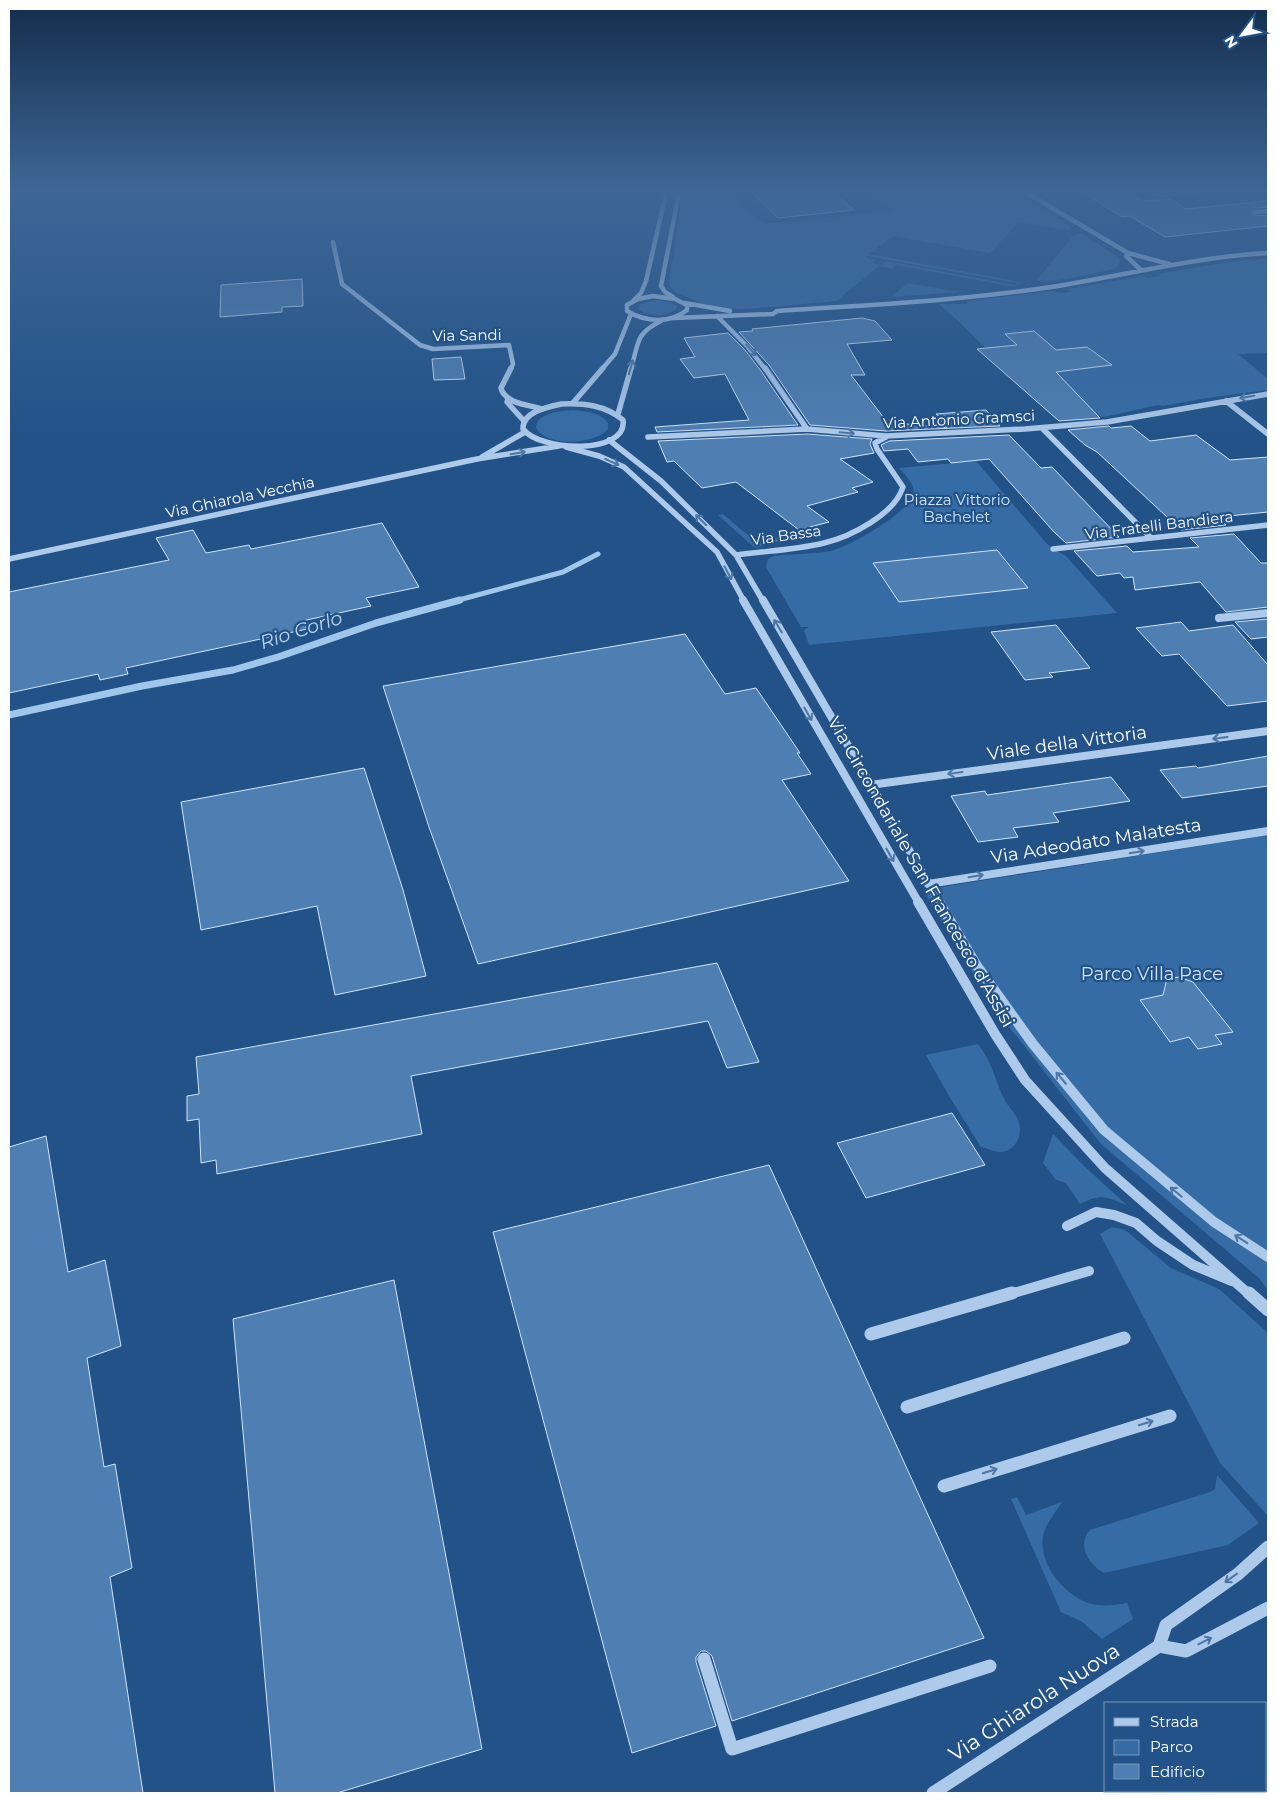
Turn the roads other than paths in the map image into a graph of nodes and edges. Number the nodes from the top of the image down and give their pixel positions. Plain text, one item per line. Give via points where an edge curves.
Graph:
1 (340, 273) edge
2 (648, 273) edge
3 (663, 273) edge
4 (1125, 273) edge
5 (675, 299) junction
6 (633, 300) junction
7 (685, 303) junction
8 (777, 311) junction
9 (631, 314) junction
10 (717, 316) junction
11 (674, 318) junction
12 (666, 319) junction
13 (1268, 394) edge
14 (508, 399) junction
15 (1226, 401) junction
16 (572, 404) junction
17 (543, 409) junction
18 (618, 414) junction
19 (524, 422) junction
20 (1042, 428) junction
21 (807, 429) junction
22 (525, 432) junction
23 (1268, 434) edge
24 (886, 436) junction
25 (648, 437) dead end
26 (609, 440) junction
27 (562, 447) junction
28 (477, 459) junction
29 (1268, 525) edge
30 (1151, 538) junction
31 (1053, 550) dead end
32 (736, 555) junction
33 (9, 559) edge
34 (769, 612) joint
35 (1268, 613) edge
36 (1219, 618) dead end
37 (1268, 732) edge
38 (870, 785) junction
39 (1268, 831) edge
40 (928, 884) junction
41 (1067, 1226) dead end
42 (1268, 1257) edge
43 (1089, 1271) dead end
44 (1239, 1283) junction
45 (1268, 1310) edge
46 (871, 1334) dead end
47 (1124, 1338) dead end
48 (907, 1407) dead end
49 (1170, 1416) dead end
50 (944, 1486) dead end
51 (1268, 1547) edge
52 (1268, 1608) edge
53 (1159, 1646) junction
54 (704, 1659) dead end
55 (990, 1666) dead end
56 (932, 1793) edge

1 - 14 street, Via Sandi via 342,284 420,345 433,349 509,345 513,364 501,388
2 - 6 street via 641,293
3 - 5 street via 661,286
4 - 8 street via 997,294
5 - 6 street via 653,296
5 - 7 street
6 - 9 street via 626,307
7 - 8 street via 712,309
7 - 11 street via 688,310
8 - 10 street via 773,314
9 - 12 street
9 - 16 street via 615,354
10 - 11 street
10 -> 21 street via 758,359
11 - 12 street
18 -> 12 street via 641,334
13 -> 15 street, Via Antonio Gramsci
14 - 17 street
14 - 19 street, Via Sandi via 507,402
15 - 20 street, Via Antonio Gramsci via 1107,422
15 - 23 street
16 - 17 street
16 - 18 street via 598,406
17 - 19 street
18 - 26 street via 624,427
19 - 22 street
20 - 24 street, Via Antonio Gramsci
20 - 30 street
21 -> 24 street, Via Antonio Gramsci
21 - 25 street, Via Antonio Gramsci
22 - 27 street, Via Circondariale San Francesco d'Assisi via 538,441
22 - 28 street, Via Ghiarola Vecchia
24 - 32 street, Via Bassa via 876,443 877,449 903,487 894,507 824,543
26 - 27 street, Via Circondariale San Francesco d'Assisi via 589,446
32 -> 26 street via 661,481
28 -> 27 street, Via Ghiarola Vecchia
27 -> 44 street, Via Circondariale San Francesco d'Assisi via 600,456 624,467 717,552 785,676 1025,1080 1105,1168
28 - 33 street, Via Ghiarola Vecchia
29 - 30 street, Via Fratelli Bandiera
30 - 31 street, Via Fratelli Bandiera
32 - 34 street
38 -> 34 street, Via Circondariale San Francesco d'Assisi
35 - 36 street
37 -> 38 street, Viale della Vittoria
38 - 40 street, Via Circondariale San Francesco d'Assisi
40 -> 39 street, Via Adeodato Malatesta
42 -> 40 street, Via Circondariale San Francesco d'Assisi via 1214,1222 1104,1130 1033,1044 977,966
41 - 44 street via 1096,1212 1114,1214 1136,1223 1193,1265
43 - 46 street
44 - 45 street, Via Circondariale San Francesco d'Assisi
47 - 48 street
50 -> 49 street
51 -> 53 street via 1238,1574 1166,1626
53 -> 52 street via 1186,1651
53 - 56 street, Via Ghiarola Nuova
54 - 55 street via 732,1749

